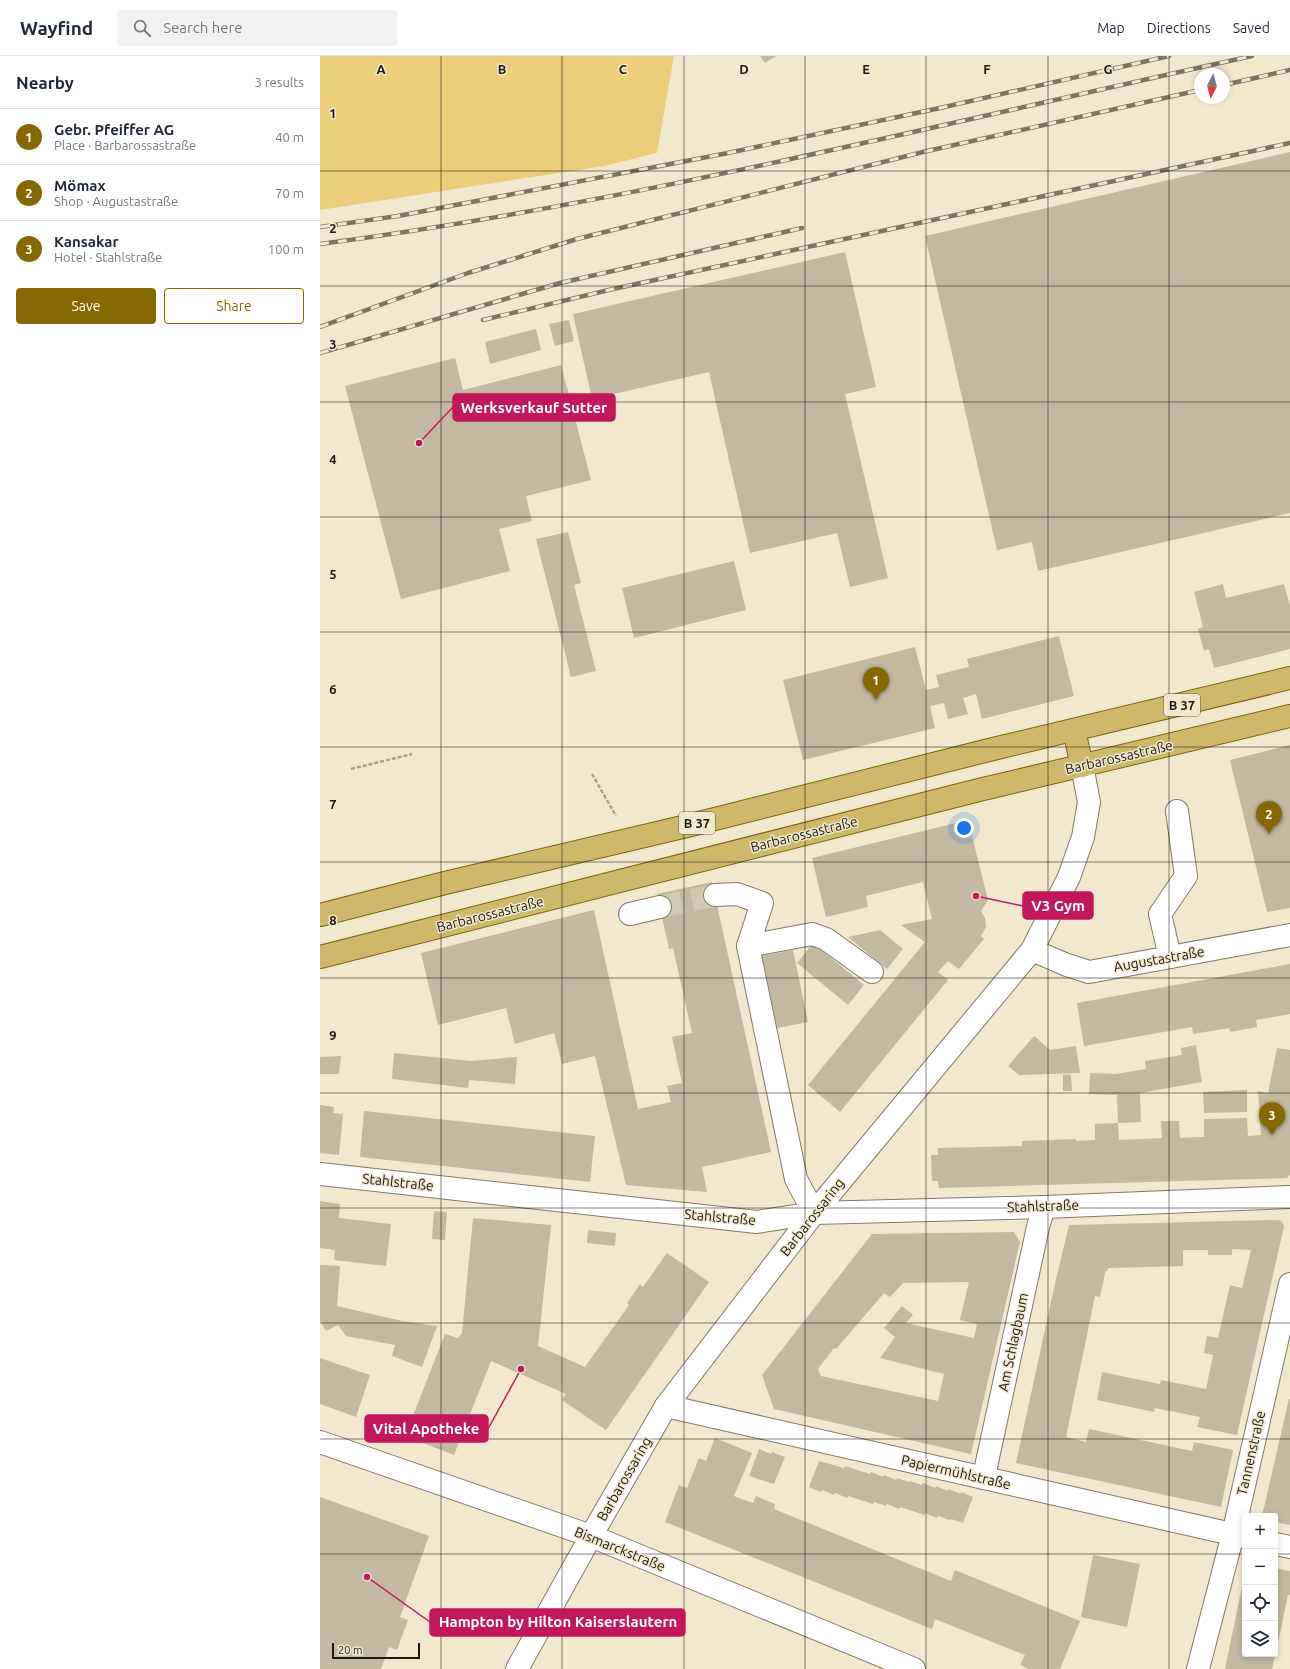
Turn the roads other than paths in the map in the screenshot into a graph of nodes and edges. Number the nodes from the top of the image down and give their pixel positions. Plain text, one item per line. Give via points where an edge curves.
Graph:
1 (1290, 678) edge
2 (1290, 716) edge
3 (1074, 730) junction
4 (1082, 766) junction
5 (1176, 810) dead end
6 (715, 894) tunnel mouth
7 (660, 906) tunnel mouth
8 (630, 914) dead end
9 (320, 915) edge
10 (1290, 935) edge
11 (748, 946) junction
12 (1032, 950) junction
13 (320, 957) edge
14 (1170, 957) junction
15 (872, 972) dead end
16 (320, 1174) edge
17 (1290, 1197) edge
18 (1044, 1206) junction
19 (814, 1212) junction
20 (1290, 1284) edge
21 (666, 1406) junction
22 (320, 1442) edge
23 (984, 1478) junction
24 (1239, 1535) edge
25 (590, 1536) junction
26 (1278, 1545) edge
27 (1290, 1547) edge
28 (517, 1669) edge
29 (914, 1669) edge
30 (1198, 1669) edge

1 - 3 main road, B 37
2 - 4 main road, Barbarossastraße
3 - 4 main road
3 - 9 main road, B 37
4 - 12 street, Barbarossaring via 1089,802 1084,837 1069,877
4 - 13 main road, Barbarossastraße
5 - 14 street via 1186,876 1160,914
6 - 11 street via 737,894 762,904
7 - 8 street
10 - 14 street, Augustastraße
11 - 15 street via 812,934 826,939
11 - 19 street via 796,1179
12 - 14 street, Augustastraße via 1089,972
12 - 19 street, Barbarossaring
16 - 19 street, Stahlstraße via 757,1222
17 - 18 street, Stahlstraße
18 - 19 street, Stahlstraße
18 - 23 street, Am Schlagbaum
19 - 21 street, Barbarossaring
20 - 24 street, Tannenstraße
21 - 23 street, Papiermühlstraße
21 - 25 street, Barbarossaring
22 - 25 street, Bismarckstraße
23 - 24 street, Papiermühlstraße
24 - 30 street, Tannenstraße
25 - 28 street, Barbarossaring
25 - 29 street, Bismarckstraße
26 - 27 street

